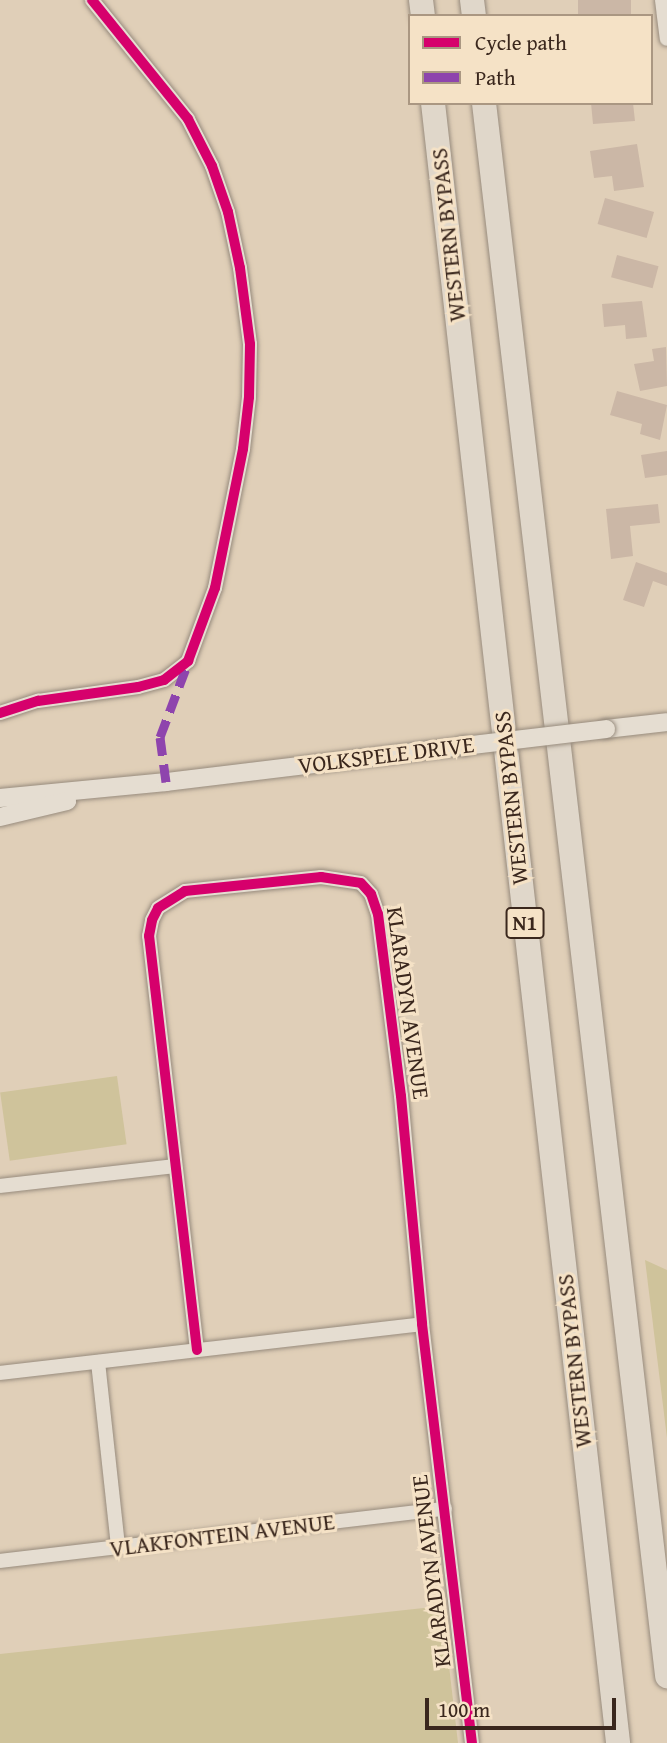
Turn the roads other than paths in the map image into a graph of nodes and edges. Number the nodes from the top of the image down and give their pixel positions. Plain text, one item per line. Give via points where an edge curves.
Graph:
1 (92, 0) edge
2 (662, 0) edge
3 (667, 38) edge
4 (433, 105) edge
5 (484, 105) edge
6 (0, 713) edge
7 (667, 722) edge
8 (166, 782) junction
9 (0, 798) edge
10 (0, 817) edge
11 (175, 1166) junction
12 (0, 1186) edge
13 (422, 1324) junction
14 (197, 1350) junction
15 (98, 1362) junction
16 (0, 1373) edge
17 (445, 1509) junction
18 (118, 1547) junction
19 (0, 1560) edge
20 (667, 1676) edge
21 (472, 1743) edge
22 (618, 1743) edge

1 - 6 street via 188,119 228,212 250,344 243,449 215,588 188,661 164,680 38,701
2 - 3 street
4 - 22 highway, WESTERN BYPASS / N1
5 - 20 highway, N1
7 - 8 street, VOLKSPELE DRIVE, bridge
8 - 9 street, VOLKSPELE DRIVE
8 - 10 street, VOLKSPELE DRIVE
11 - 12 street
11 - 13 street, KLARADYN AVENUE via 149,936 158,908 185,891 321,877 361,883 378,914
11 - 14 street, KLARADYN AVENUE
13 - 14 street
13 - 17 street, KLARADYN AVENUE
14 - 15 street
15 - 16 street
15 - 18 street
17 - 18 street, VLAKFONTEIN AVENUE
17 - 21 street, KLARADYN AVENUE
18 - 19 street, VLAKFONTEIN AVENUE

